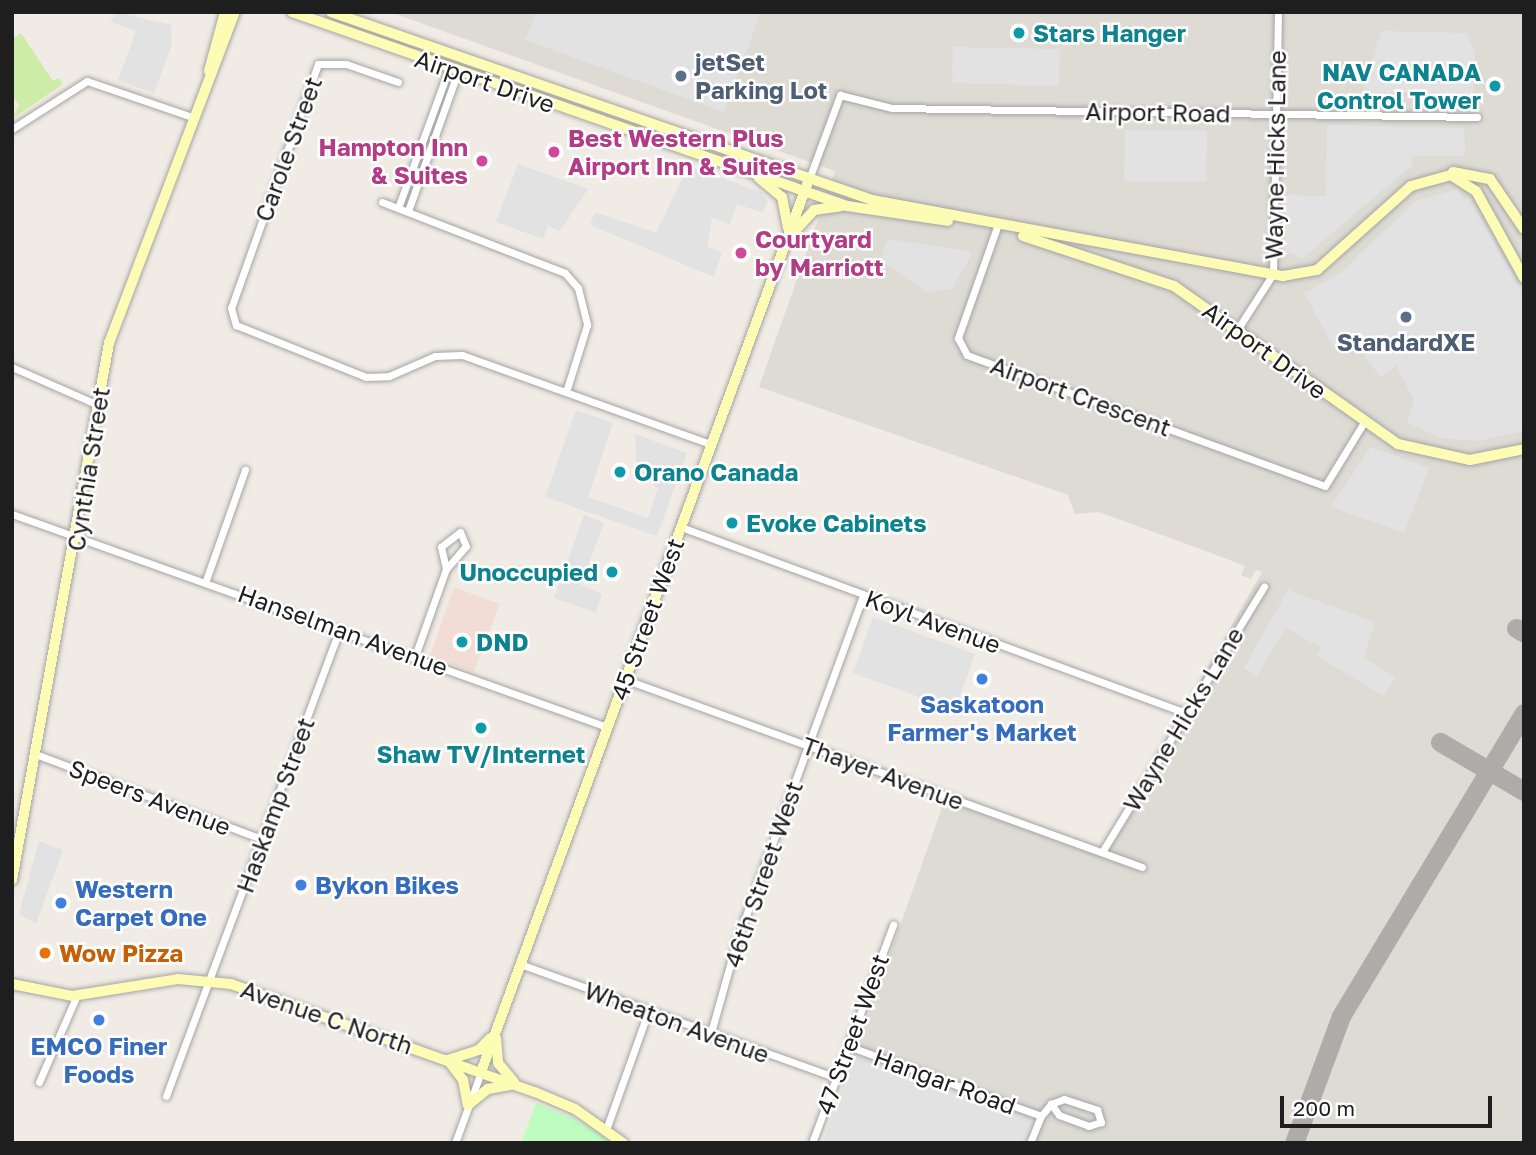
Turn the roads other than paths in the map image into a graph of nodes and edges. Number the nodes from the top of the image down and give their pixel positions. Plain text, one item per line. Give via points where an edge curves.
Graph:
1 (223, 12) edge
2 (235, 12) edge
3 (241, 12) edge
4 (292, 12) edge
5 (1278, 12) edge
6 (332, 13) edge
7 (223, 30) junction
8 (454, 70) junction
9 (398, 82) dead end
10 (840, 95) joint
11 (1276, 114) junction
12 (192, 117) junction
13 (1477, 117) dead end
14 (12, 129) edge
15 (749, 170) junction
16 (1439, 175) junction
17 (807, 184) junction
18 (382, 202) dead end
19 (847, 206) junction
20 (398, 208) junction
21 (408, 211) junction
22 (961, 221) junction
23 (1001, 228) junction
24 (1524, 229) edge
25 (787, 238) junction
26 (1273, 274) junction
27 (1524, 278) edge
28 (1237, 330) junction
29 (12, 367) edge
30 (566, 392) junction
31 (98, 405) junction
32 (1364, 422) junction
33 (710, 444) junction
34 (1524, 449) edge
35 (245, 470) dead end
36 (12, 514) edge
37 (681, 527) junction
38 (77, 536) junction
39 (446, 569) junction
40 (206, 580) junction
41 (1264, 587) dead end
42 (863, 595) junction
43 (340, 629) junction
44 (415, 656) junction
45 (624, 679) junction
46 (1186, 713) junction
47 (607, 727) junction
48 (808, 746) junction
49 (38, 755) junction
50 (262, 839) junction
51 (1102, 852) junction
52 (1142, 867) dead end
53 (12, 880) edge
54 (893, 925) dead end
55 (520, 964) junction
56 (210, 980) junction
57 (12, 984) edge
58 (77, 995) junction
59 (648, 1012) junction
60 (495, 1032) junction
61 (710, 1036) junction
62 (848, 1046) junction
63 (448, 1060) junction
64 (481, 1072) junction
65 (836, 1079) junction
66 (39, 1082) dead end
67 (516, 1085) junction
68 (166, 1096) dead end
69 (1051, 1104) junction
70 (468, 1105) junction
71 (1041, 1116) junction
72 (607, 1127) junction
73 (455, 1143) edge
74 (623, 1143) edge
75 (812, 1143) edge
76 (1030, 1143) edge

1 - 7 main road
2 - 7 main road, Cynthia Street
3 - 7 main road
4 - 8 main road, Airport Drive
5 - 11 street, Wayne Hicks Lane
6 - 17 main road, Airport Drive
7 - 12 main road, Cynthia Street
8 - 15 main road, Airport Drive
8 - 20 street
8 - 21 street
9 - 30 street, Carole Street via 345,64 318,64 231,308 236,325 254,337 366,377 453,354
10 - 11 street, Airport Road via 892,108
10 - 17 street, 45 Street West
11 - 13 street, Airport Road
11 - 26 street, Wayne Hicks Lane
12 - 14 street via 88,81
12 - 31 main road, Cynthia Street via 109,342
15 - 17 main road, Airport Drive
15 - 25 main road via 782,197
16 - 24 main road via 1490,179
16 - 26 main road, Airport Drive via 1401,194 1317,270
16 - 27 main road via 1458,177 1476,191
17 - 19 main road, Airport Drive
17 - 22 main road, Airport Drive
17 - 25 main road, 45 Street West
18 - 20 street
19 - 22 main road, Airport Drive via 897,218
19 - 25 main road via 814,210
20 - 21 street
21 - 30 street via 545,262 578,288 587,325
22 - 23 main road, Airport Drive
23 - 26 main road, Airport Drive
23 - 28 main road, Airport Drive via 1065,253 1147,272
23 - 32 street, Airport Crescent via 958,338 965,354 1325,486
25 - 33 main road, 45 Street West
26 - 28 street, Wayne Hicks Lane
28 - 32 main road, Airport Drive
29 - 31 street
30 - 33 street, Carole Street
31 - 38 main road, Cynthia Street
32 - 34 main road, Airport Drive via 1432,455 1479,459
33 - 37 main road, 45 Street West
35 - 40 street
36 - 38 street, Hanselman Avenue
37 - 42 street, Koyl Avenue
37 - 45 main road, 45 Street West
38 - 40 street, Hanselman Avenue
38 - 49 main road, Cynthia Street
39 - 39 street via 462,556 466,535 460,532 441,547
39 - 44 street
40 - 43 street, Hanselman Avenue
41 - 46 street, Wayne Hicks Lane
42 - 46 street, Koyl Avenue
42 - 48 street, 46th Street West
43 - 44 street, Hanselman Avenue
43 - 50 street, Haskamp Street
44 - 47 street, Hanselman Avenue
45 - 47 main road, 45 Street West
45 - 48 street, Thayer Avenue
46 - 51 street, Wayne Hicks Lane
47 - 55 main road, 45 Street West
48 - 51 street, Thayer Avenue
48 - 61 street, 46th Street West via 737,940
49 - 50 street, Speers Avenue
49 - 53 main road, Cynthia Street
50 - 56 street, Haskamp Street
51 - 52 street, Thayer Avenue
54 - 62 street, 47 Street West
55 - 59 street, Wheaton Avenue
55 - 60 main road, 45 Street West
56 - 58 main road, Avenue C North
56 - 63 main road, Avenue C North
56 - 68 street, Haskamp Street
57 - 58 main road, Avenue C North
58 - 66 street
59 - 61 street, Wheaton Avenue
59 - 72 street
60 - 63 main road via 479,1050
60 - 64 main road, 45 Street West
60 - 67 main road via 498,1063
61 - 65 street, Wheaton Avenue
62 - 65 street, 47 Street West
62 - 71 street, Hangar Road
63 - 64 main road, Avenue C North
63 - 70 main road via 461,1077
64 - 67 main road, Avenue C North
64 - 70 street, 45 Street West
65 - 75 street, 47 Street West
67 - 70 main road via 488,1089
67 - 72 main road, Avenue C North
69 - 69 street, Hangar Road via 1059,1115 1089,1126 1101,1122 1097,1110 1064,1099
69 - 71 street, Hangar Road
70 - 73 street, 45 Street West
71 - 76 street, Hangar Road
72 - 74 main road, Avenue C North

